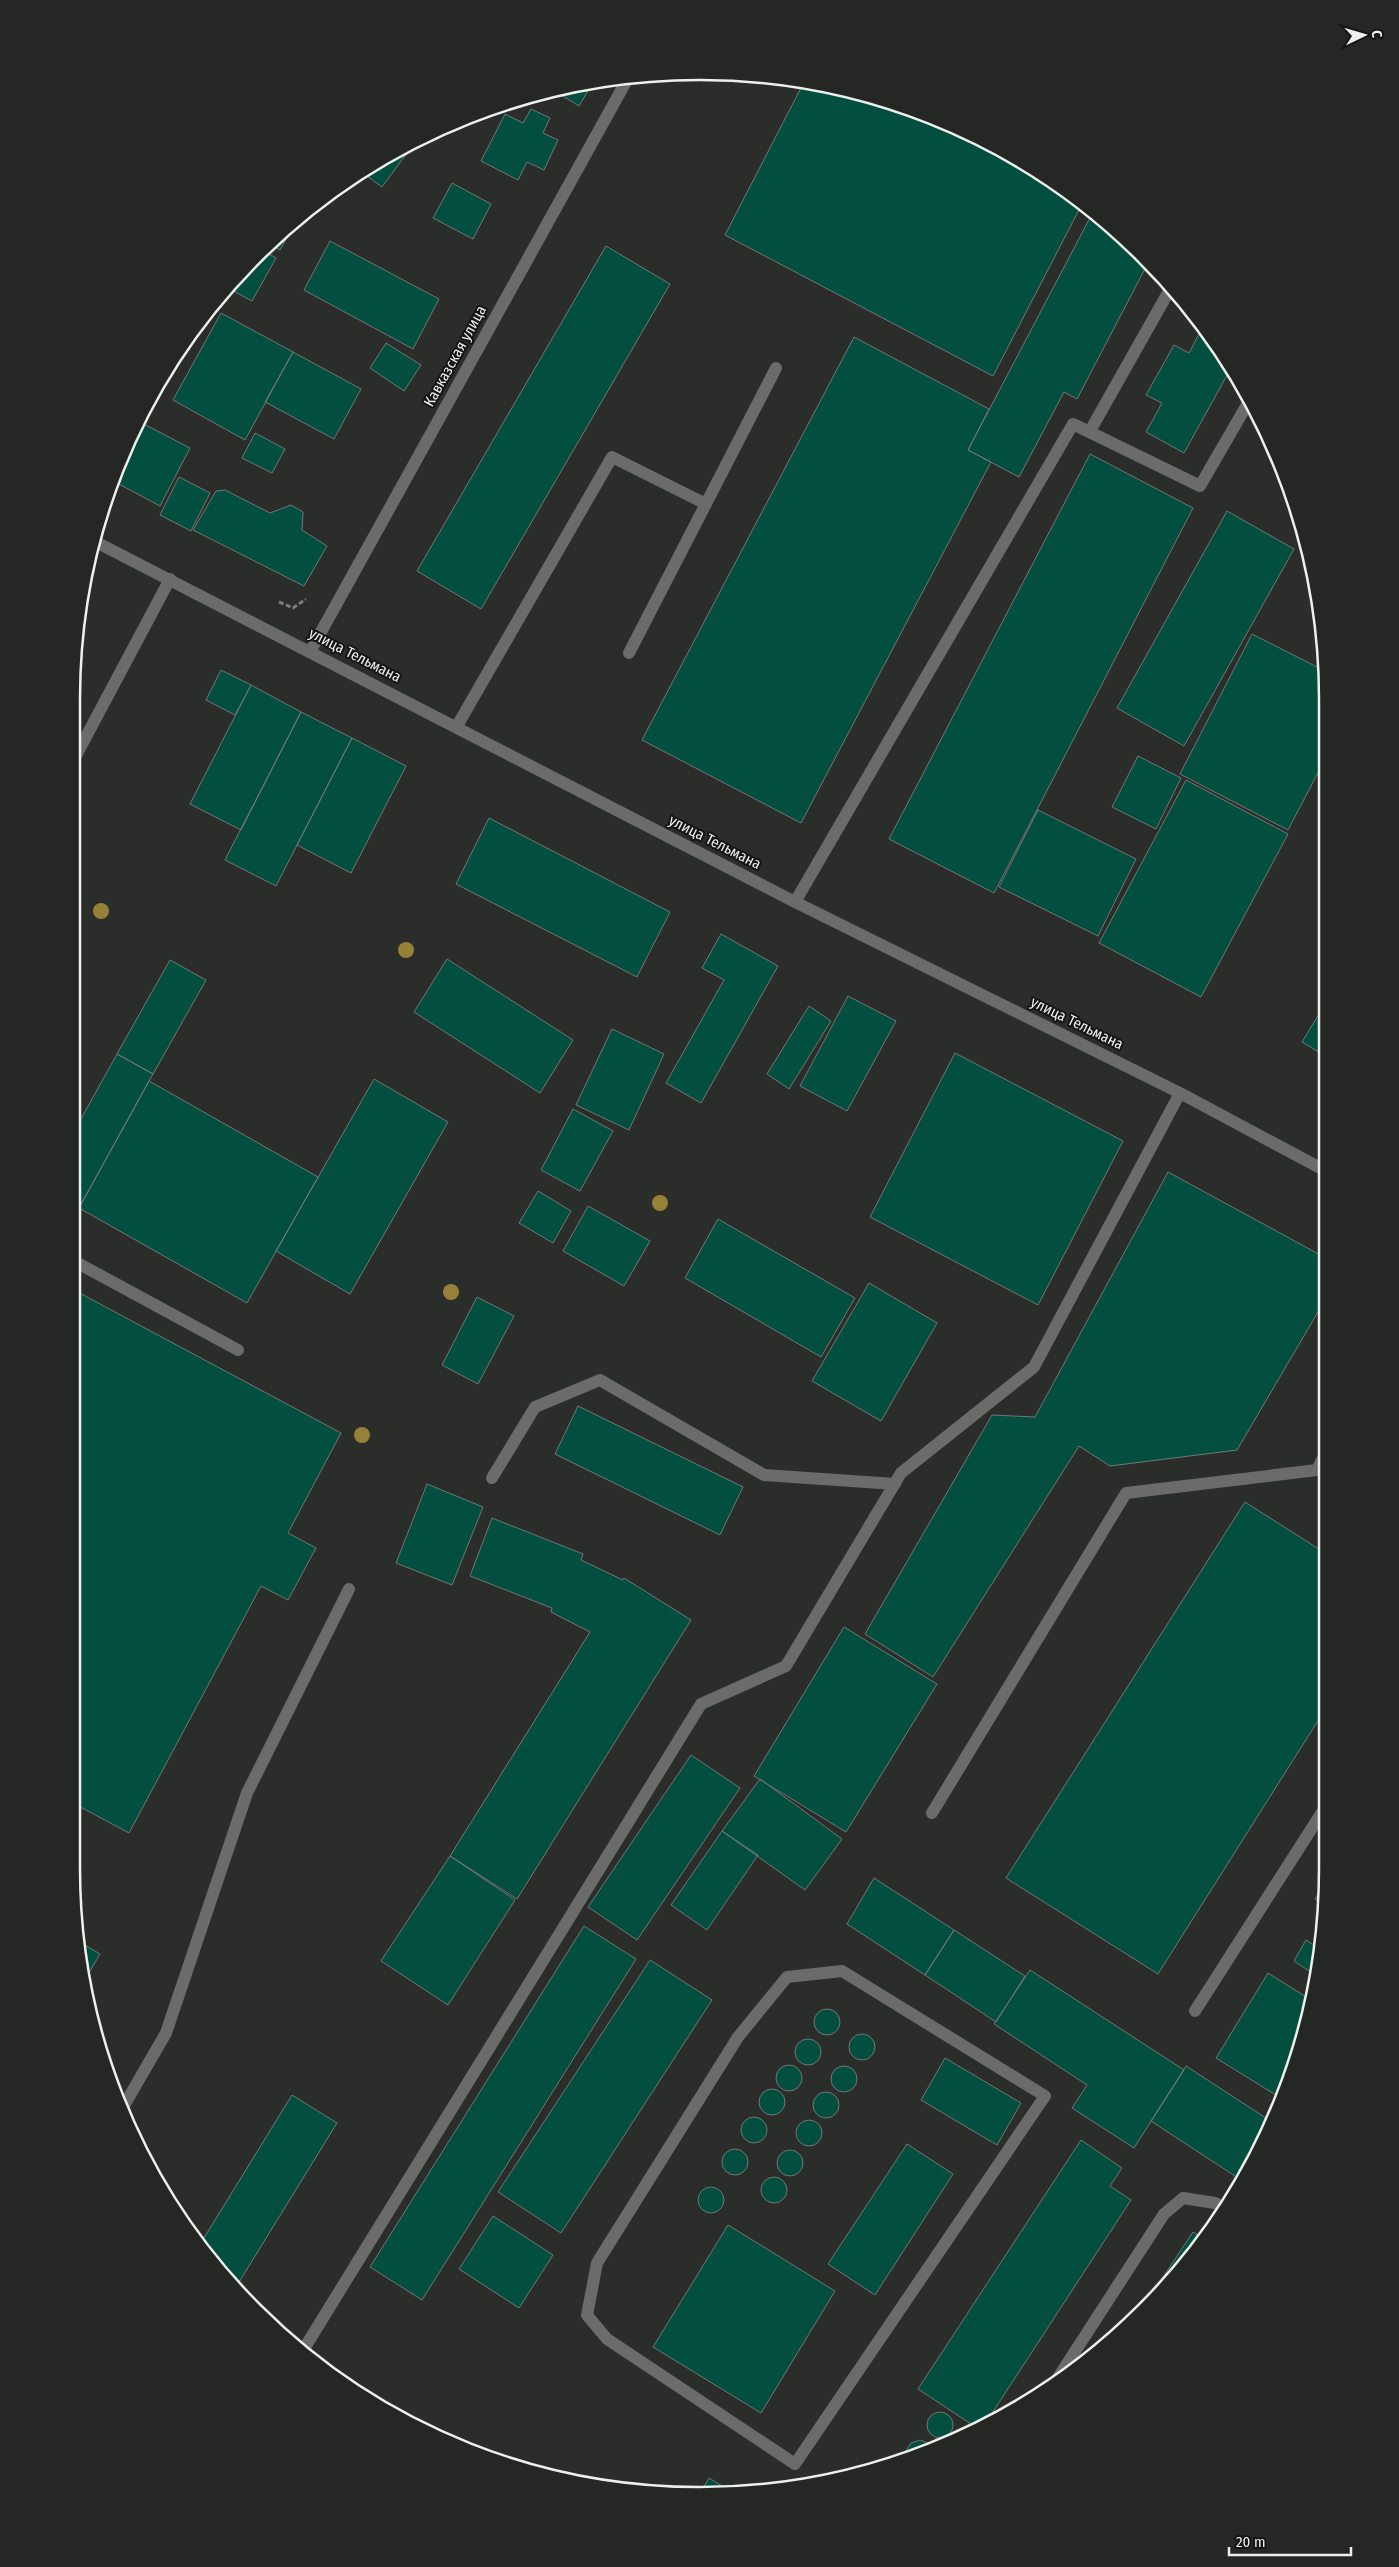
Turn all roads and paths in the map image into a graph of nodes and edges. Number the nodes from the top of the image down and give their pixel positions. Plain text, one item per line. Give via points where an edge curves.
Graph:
1 (624, 84) edge
2 (1167, 293) edge
3 (776, 368) dead end
4 (1245, 408) edge
5 (1090, 431) junction
6 (706, 504) junction
7 (100, 544) edge
8 (170, 579) junction
9 (307, 598) dead end
10 (275, 600) dead end
11 (311, 650) junction
12 (629, 652) dead end
13 (457, 726) junction
14 (80, 748) edge
15 (795, 902) junction
16 (1180, 1093) junction
17 (1319, 1167) edge
18 (80, 1264) edge
19 (238, 1350) dead end
20 (1319, 1466) edge
21 (492, 1478) dead end
22 (895, 1484) junction
23 (349, 1589) dead end
24 (932, 1813) dead end
25 (1319, 1817) edge
26 (1195, 2011) dead end
27 (126, 2102) edge
28 (1219, 2206) edge
29 (306, 2346) edge
30 (1064, 2368) edge
31 (795, 2464) joint

1 - 11 street, Кавказская улица
2 - 5 street
3 - 6 street
4 - 5 street via 1200,486
5 - 15 street via 1073,424
6 - 12 street
6 - 13 street via 612,457
7 - 8 street, улица Тельмана
8 - 11 street, улица Тельмана
8 - 14 street
9 - 10 path via 293,608
11 - 13 street, улица Тельмана
13 - 15 street, улица Тельмана
15 - 16 street, улица Тельмана
16 - 17 street, улица Тельмана
16 - 22 street via 1034,1367 901,1473
18 - 19 street
20 - 24 street via 1317,1470 1126,1493
21 - 22 street via 535,1407 600,1380 764,1475
22 - 29 street via 786,1666 702,1704
23 - 27 street via 246,1793 166,2033
25 - 26 street
28 - 30 street via 1183,2198 1164,2214
31 - 31 street via 607,2339 587,2316 597,2263 738,2037 787,1977 842,1971 1045,2096

